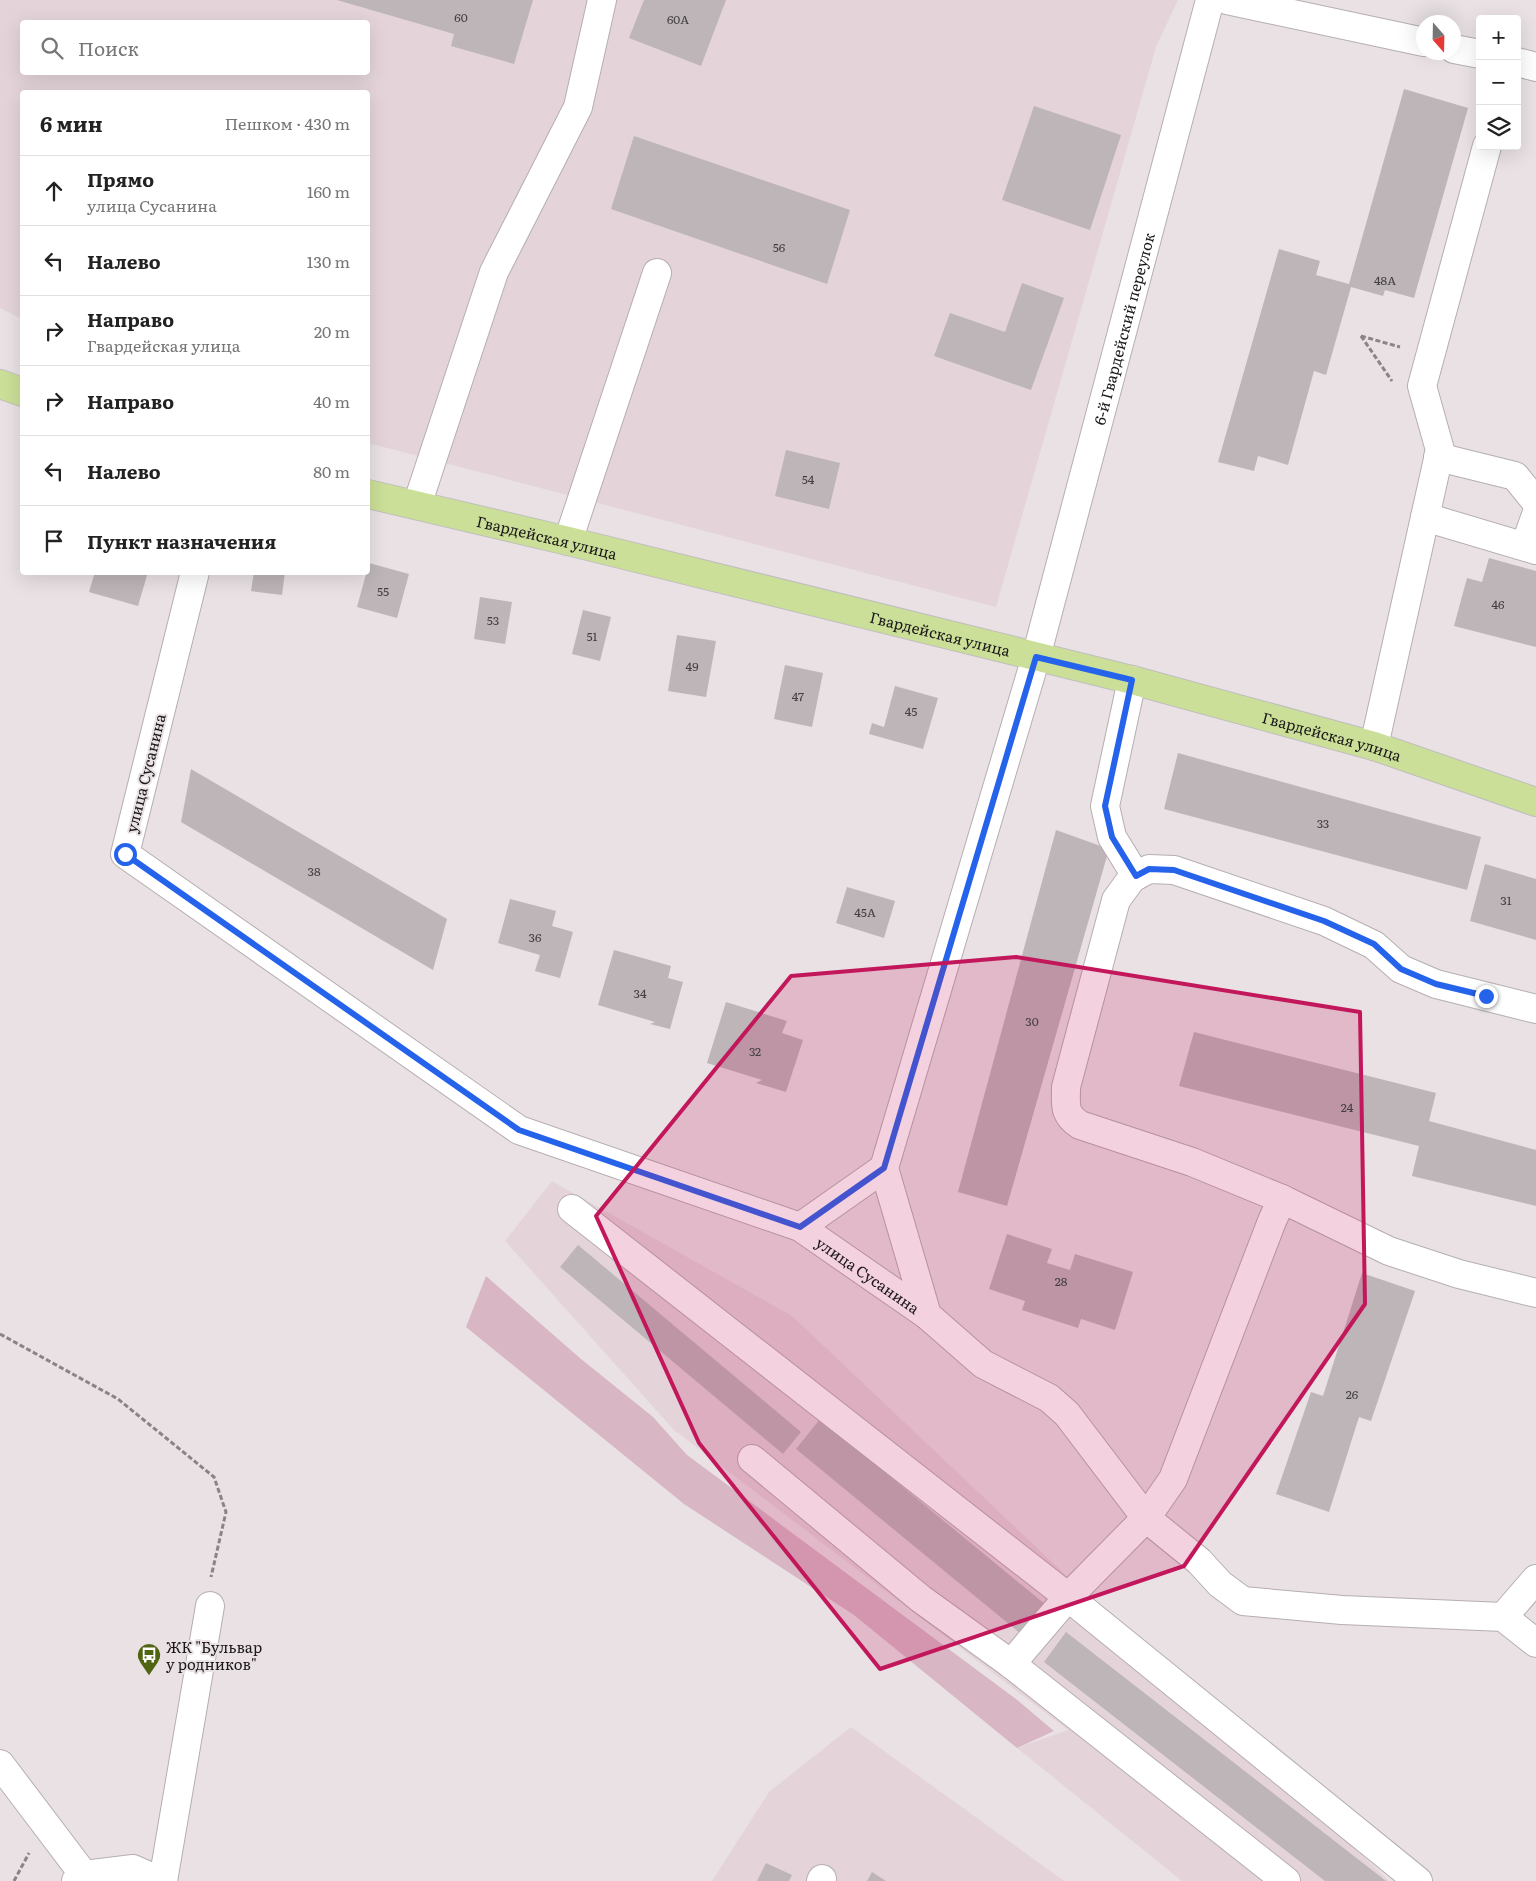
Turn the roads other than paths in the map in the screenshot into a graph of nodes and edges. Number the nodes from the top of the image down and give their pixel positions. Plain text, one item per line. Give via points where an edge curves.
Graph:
1 (602, 0) edge
2 (1210, 0) edge
3 (1227, 0) edge
4 (1416, 40) edge
5 (1461, 50) edge
6 (1476, 53) edge
7 (1521, 63) edge
8 (1536, 67) edge
9 (1486, 150) edge
10 (657, 273) dead end
11 (0, 384) edge
12 (20, 391) edge
13 (1438, 457) junction
14 (370, 494) edge
15 (1536, 502) edge
16 (417, 505) junction
17 (1536, 515) edge
18 (1425, 517) junction
19 (568, 541) junction
20 (1530, 548) edge
21 (194, 575) edge
22 (1036, 657) junction
23 (1132, 680) junction
24 (1374, 746) junction
25 (1536, 802) edge
26 (1136, 876) junction
27 (1536, 1009) edge
28 (884, 1168) junction
29 (1282, 1200) junction
30 (572, 1209) dead end
31 (800, 1227) junction
32 (1536, 1293) edge
33 (927, 1315) junction
34 (752, 1459) dead end
35 (1146, 1518) junction
36 (1536, 1579) edge
37 (1068, 1596) junction
38 (210, 1606) road end
39 (1503, 1617) junction
40 (1536, 1643) edge
41 (1011, 1664) junction
42 (0, 1764) edge
43 (80, 1878) edge
44 (162, 1881) edge
45 (1286, 1881) edge
46 (1418, 1881) edge

1 - 16 street via 578,107 494,272
2 - 22 street, 6-й Гвардейский переулок
3 - 4 street
5 - 6 street
7 - 8 street
9 - 13 street via 1422,386 1440,450
10 - 19 street
11 - 12 main road
13 - 15 street via 1515,476
13 - 18 street
14 - 16 main road, Гвардейская улица
16 - 19 main road, Гвардейская улица
17 - 20 street
18 - 20 street
18 - 24 street
19 - 22 main road, Гвардейская улица
21 - 31 street, улица Сусанина via 125,854 519,1130
22 - 23 main road, Гвардейская улица
22 - 28 street, 6-й Гвардейский переулок
23 - 24 main road, Гвардейская улица
23 - 26 street via 1105,806 1112,837
24 - 25 main road, Гвардейская улица
26 - 27 street via 1149,869 1174,870 1324,921 1374,944 1401,969 1436,984
26 - 29 street via 1116,900 1066,1087 1066,1107 1070,1118 1080,1125 1192,1162
28 - 31 street
28 - 33 street
29 - 32 street via 1389,1251 1459,1274
29 - 35 street via 1173,1479
30 - 37 street
31 - 33 street, улица Сусанина
33 - 35 street, улица Сусанина via 983,1364 1049,1398 1067,1414
34 - 41 street via 921,1599
35 - 37 street
35 - 39 street, улица Сусанина via 1199,1561 1220,1584 1243,1600 1342,1610
36 - 39 street
37 - 41 street
37 - 46 street
38 - 44 street
39 - 40 street
41 - 45 street
42 - 43 street
43 - 44 street via 133,1869

